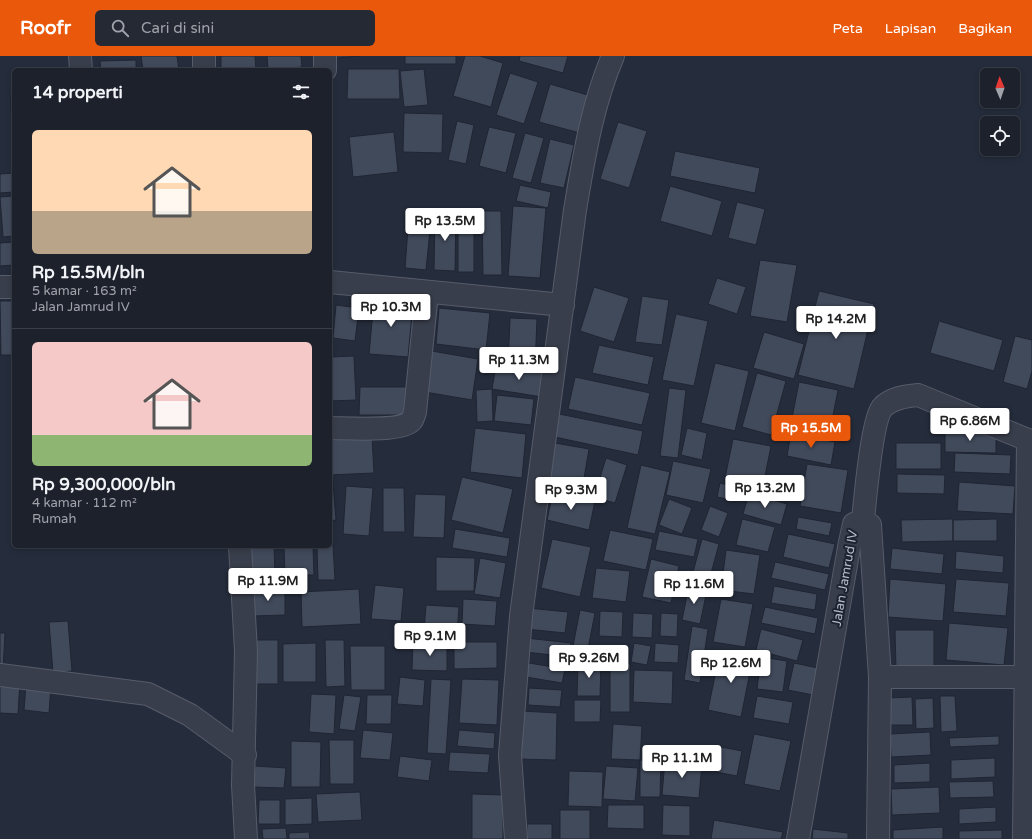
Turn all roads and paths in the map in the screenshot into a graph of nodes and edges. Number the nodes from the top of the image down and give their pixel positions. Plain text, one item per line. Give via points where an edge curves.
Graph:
1 (80, 56) edge
2 (204, 56) edge
3 (325, 56) edge
4 (613, 56) edge
5 (81, 68) edge
6 (204, 68) edge
7 (325, 68) edge
8 (332, 282) edge
9 (0, 287) edge
10 (12, 287) edge
11 (427, 292) junction
12 (563, 305) junction
13 (332, 428) edge
14 (863, 520) junction
15 (240, 548) edge
16 (0, 675) edge
17 (880, 677) junction
18 (1028, 677) edge
19 (245, 755) junction
20 (246, 839) edge
21 (516, 839) edge
22 (798, 839) edge
23 (878, 839) edge
24 (1024, 839) edge

1 - 5 street
2 - 6 street
3 - 7 street
4 - 12 street via 601,84 586,145
8 - 11 street
9 - 10 street
11 - 12 street
11 - 13 street via 415,412 411,421 389,428
12 - 21 street via 521,616 510,755
14 - 17 street via 870,525
14 - 18 street, Jalan Jamrud IV via 875,426 882,408 901,396 918,395 1028,440
14 - 22 street, Jalan Jamrud IV via 854,524 850,542
15 - 19 street via 246,651
16 - 19 street via 148,694 190,715
17 - 18 street
17 - 23 street
18 - 24 street
19 - 20 street via 243,785

